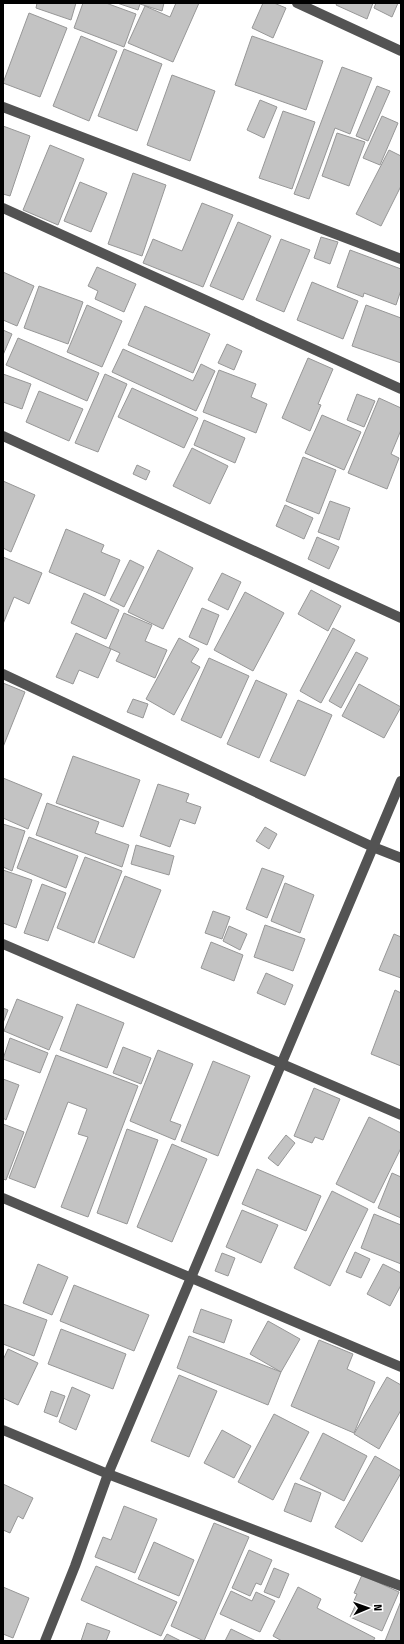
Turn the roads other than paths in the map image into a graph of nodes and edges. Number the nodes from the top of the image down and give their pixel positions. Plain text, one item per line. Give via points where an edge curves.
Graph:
1 (297, 3) edge
2 (401, 51) edge
3 (3, 107) edge
4 (3, 208) edge
5 (401, 258) edge
6 (401, 389) edge
7 (3, 436) edge
8 (401, 618) edge
9 (3, 674) edge
10 (401, 781) edge
11 (373, 847) junction
12 (401, 858) edge
13 (3, 944) edge
14 (282, 1065) junction
15 (401, 1115) edge
16 (3, 1198) edge
17 (191, 1279) junction
18 (401, 1367) edge
19 (3, 1430) edge
20 (108, 1474) junction
21 (401, 1586) edge
22 (45, 1641) edge

1 - 2 street
3 - 5 street
4 - 6 street
7 - 8 street
9 - 11 street
10 - 11 street
11 - 12 street
11 - 14 street
13 - 14 street
14 - 15 street
14 - 17 street
16 - 17 street
17 - 18 street
17 - 20 street
19 - 20 street
20 - 21 street
20 - 22 street

